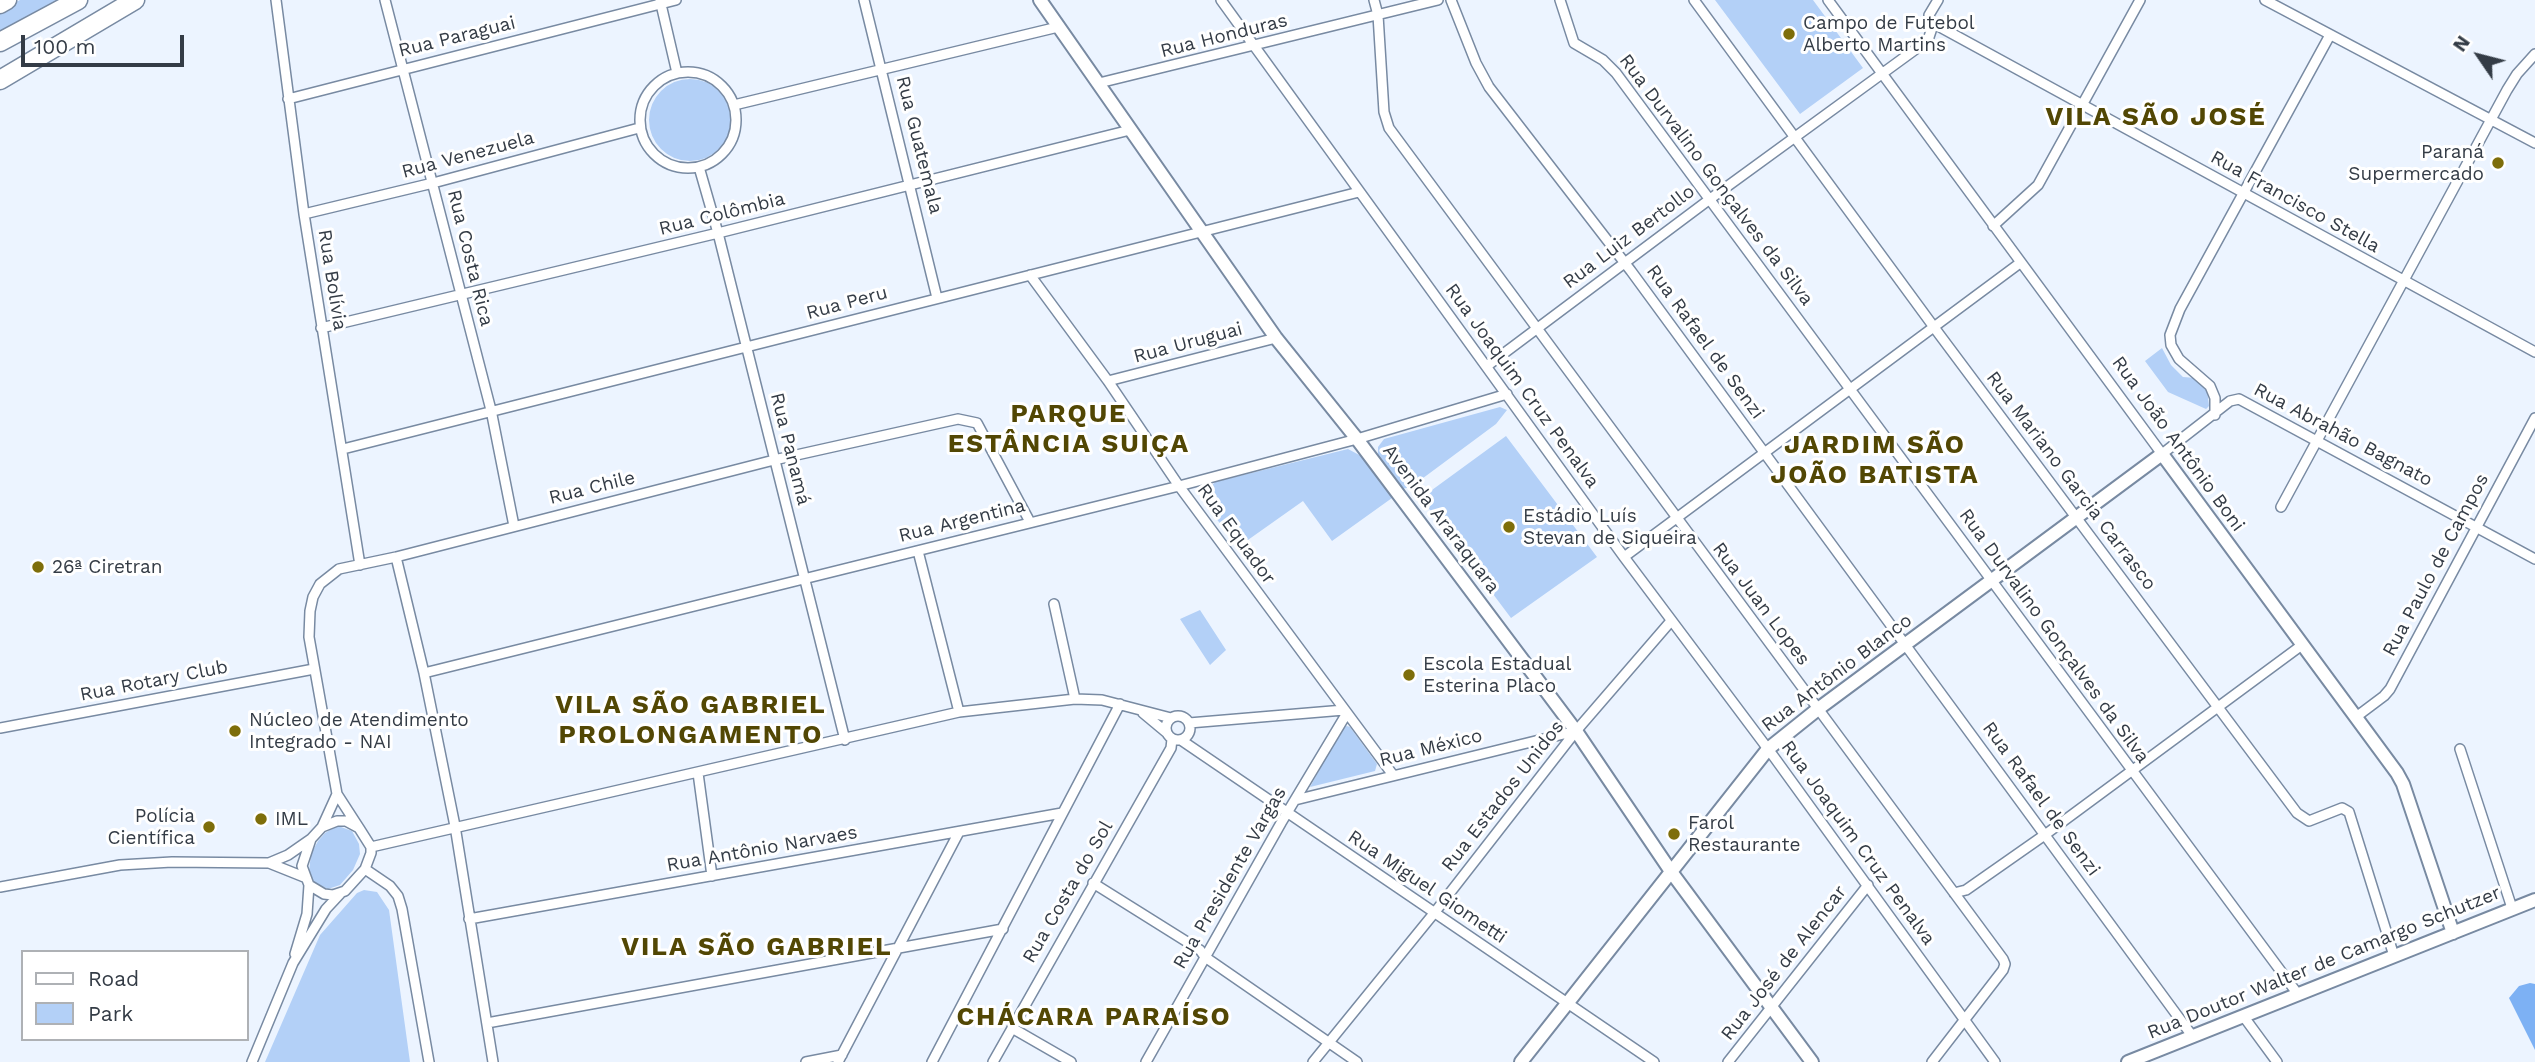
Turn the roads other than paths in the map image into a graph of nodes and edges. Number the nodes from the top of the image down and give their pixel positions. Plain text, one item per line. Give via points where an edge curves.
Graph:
1 (7, 0) edge
2 (78, 0) edge
3 (135, 0) edge
4 (276, 0) edge
5 (385, 0) edge
6 (676, 0) edge
7 (864, 0) edge
8 (1040, 0) edge
9 (1221, 0) edge
10 (1374, 0) edge
11 (1438, 0) edge
12 (1451, 0) edge
13 (1560, 0) edge
14 (1694, 0) edge
15 (1828, 0) edge
16 (1938, 0) edge
17 (2140, 0) edge
18 (2265, 0) edge
19 (2292, 0) edge
20 (660, 2) edge
21 (0, 4) edge
22 (2286, 11) junction
23 (1378, 15) junction
24 (1929, 21) junction
25 (1058, 27) junction
26 (2330, 35) junction
27 (0, 42) edge
28 (1256, 47) junction
29 (2535, 54) edge
30 (405, 68) junction
31 (882, 69) junction
32 (677, 74) junction
33 (1882, 75) junction
34 (0, 80) edge
35 (1099, 83) junction
36 (288, 99) junction
37 (734, 105) junction
38 (2082, 106) junction
39 (2491, 119) junction
40 (639, 128) junction
41 (1130, 130) junction
42 (1796, 137) junction
43 (2535, 143) edge
44 (699, 167) junction
45 (433, 183) junction
46 (911, 184) junction
47 (1359, 192) junction
48 (2244, 194) junction
49 (1710, 199) junction
50 (304, 214) junction
51 (1993, 226) junction
52 (1200, 232) junction
53 (718, 233) junction
54 (1625, 262) junction
55 (2020, 263) junction
56 (1031, 275) junction
57 (2404, 282) junction
58 (461, 295) junction
59 (937, 298) junction
60 (1538, 327) junction
61 (1933, 327) junction
62 (321, 328) junction
63 (1276, 338) junction
64 (747, 347) junction
65 (2535, 352) edge
66 (1487, 366) junction
67 (1108, 381) junction
68 (1850, 389) junction
69 (1507, 394) junction
70 (491, 410) junction
71 (2214, 415) junction
72 (2535, 418) edge
73 (1357, 439) junction
74 (2319, 440) junction
75 (343, 449) junction
76 (1764, 453) junction
77 (2162, 454) junction
78 (774, 460) junction
79 (1179, 486) junction
80 (2281, 507) dead end
81 (1676, 519) junction
82 (2077, 519) junction
83 (1030, 522) junction
84 (514, 526) junction
85 (2475, 527) junction
86 (918, 551) junction
87 (1624, 556) junction
88 (396, 557) junction
89 (2535, 559) edge
90 (360, 565) junction
91 (805, 579) junction
92 (1992, 582) junction
93 (1054, 604) dead end
94 (1671, 621) junction
95 (1906, 645) junction
96 (2302, 645) junction
97 (314, 669) junction
98 (424, 673) junction
99 (1075, 699) junction
100 (1120, 704) junction
101 (2217, 707) junction
102 (1818, 709) junction
103 (1139, 710) junction
104 (1345, 711) junction
105 (959, 712) junction
106 (2356, 717) junction
107 (1171, 718) junction
108 (1189, 723) junction
109 (0, 728) edge
110 (1576, 731) junction
111 (1173, 737) junction
112 (845, 740) junction
113 (1768, 749) junction
114 (2459, 749) dead end
115 (2132, 771) junction
116 (698, 773) junction
117 (1393, 775) junction
118 (338, 794) junction
119 (1295, 800) junction
120 (1062, 813) junction
121 (1287, 813) junction
122 (454, 826) junction
123 (322, 827) junction
124 (359, 828) junction
125 (959, 832) junction
126 (2046, 834) junction
127 (310, 839) junction
128 (371, 847) junction
129 (269, 863) junction
130 (365, 869) junction
131 (1672, 873) junction
132 (712, 876) junction
133 (306, 881) junction
134 (1093, 883) junction
135 (1868, 885) junction
136 (0, 887) edge
137 (341, 893) junction
138 (1954, 893) junction
139 (2535, 900) edge
140 (2512, 908) junction
141 (1435, 912) junction
142 (469, 919) junction
143 (1003, 929) junction
144 (2453, 933) junction
145 (901, 946) junction
146 (2394, 956) junction
147 (1205, 957) junction
148 (293, 963) junction
149 (2297, 993) junction
150 (1567, 1004) junction
151 (1771, 1008) junction
152 (2244, 1017) junction
153 (1966, 1020) junction
154 (487, 1023) junction
155 (1012, 1028) junction
156 (2193, 1037) junction
157 (1329, 1042) junction
158 (840, 1058) edge
159 (252, 1062) edge
160 (429, 1062) edge
161 (493, 1062) edge
162 (806, 1062) edge
163 (932, 1062) edge
164 (993, 1062) edge
165 (1071, 1062) edge
166 (1146, 1062) edge
167 (1314, 1062) edge
168 (1357, 1062) edge
169 (1521, 1062) edge
170 (1654, 1062) edge
171 (1728, 1062) edge
172 (1812, 1062) edge
173 (1932, 1062) edge
174 (1995, 1062) edge
175 (2127, 1062) edge
176 (2277, 1062) edge

1 - 21 highway
2 - 27 highway
3 - 34 highway
4 - 36 street, Rua Bolívia
5 - 30 street, Rua Costa Rica
6 - 20 street, Rua Paraguai
7 - 31 street, Rua Guatemala
8 - 25 street, Avenida Araraquara
9 - 28 street, Rua Joaquim Cruz Penalva
10 - 23 street
11 - 23 street, Rua Honduras
12 - 54 street, Rua Rafael de Senzi via 1489,87
13 - 49 street, Rua Durvalino Gonçalves da Silva via 1574,43 1610,66
14 - 42 street, Rua Mariano Garcia Carrasco
15 - 33 street, Rua João Antônio Boni
16 - 24 street, Rua Luiz Bertollo
17 - 38 street
18 - 22 street
19 - 22 street
20 - 30 street, Rua Paraguai
20 - 32 street
22 - 26 street
23 - 28 street, Rua Honduras
23 - 60 street, Rua Juan Lopes via 1389,128
24 - 33 street, Rua Luiz Bertollo via 1929,37
24 - 38 street, Rua Francisco Stella
25 - 31 street
25 - 35 street, Avenida Araraquara
26 - 39 street
26 - 48 street
28 - 35 street, Rua Honduras
28 - 47 street, Rua Joaquim Cruz Penalva
29 - 39 street via 2517,74
30 - 36 street, Rua Paraguai
30 - 45 street, Rua Costa Rica
31 - 37 street
31 - 46 street, Rua Guatemala
32 - 37 street via 707,76 720,84
32 - 40 street via 652,89 644,101
33 - 42 street, Rua Luiz Bertollo
33 - 51 street, Rua João Antônio Boni
35 - 41 street, Avenida Araraquara
36 - 50 street, Rua Bolívia
37 - 44 street via 732,139 724,152
38 - 48 street, Rua Francisco Stella
38 - 51 street via 2038,185
39 - 43 street
39 - 57 street
40 - 44 street via 656,157 684,168
40 - 45 street, Rua Venezuela
41 - 46 street, Rua Colômbia
41 - 52 street, Avenida Araraquara
42 - 49 street, Rua Luiz Bertollo
42 - 61 street, Rua Mariano Garcia Carrasco
44 - 53 street, Rua Panamá
45 - 50 street, Rua Venezuela
45 - 58 street, Rua Costa Rica
46 - 53 street, Rua Colômbia
46 - 59 street, Rua Guatemala
47 - 52 street, Rua Peru
47 - 66 street, Rua Joaquim Cruz Penalva
48 - 57 street, Rua Francisco Stella
48 - 71 street via 2180,309 2171,335 2179,359 2210,386
49 - 54 street, Rua Luiz Bertollo
49 - 68 street, Rua Durvalino Gonçalves da Silva
50 - 62 street, Rua Bolívia
51 - 55 street, Rua João Antônio Boni
52 - 56 street, Rua Peru
52 - 63 street, Avenida Araraquara
53 - 58 street, Rua Colômbia
53 - 64 street, Rua Panamá
54 - 60 street, Rua Luiz Bertollo
54 - 76 street, Rua Rafael de Senzi
55 - 61 street
55 - 77 street, Rua João Antônio Boni
56 - 59 street, Rua Peru
56 - 67 street, Rua Equador
57 - 65 street, Rua Francisco Stella
57 - 74 street
58 - 62 street, Rua Colômbia
58 - 70 street, Rua Costa Rica
59 - 64 street, Rua Peru
60 - 66 street, Rua Luiz Bertollo
60 - 81 street, Rua Juan Lopes
61 - 68 street
61 - 82 street, Rua Mariano Garcia Carrasco
62 - 75 street, Rua Bolívia
63 - 67 street, Rua Uruguai
63 - 73 street, Avenida Araraquara
64 - 70 street, Rua Peru
64 - 78 street, Rua Panamá
66 - 69 street, Rua Joaquim Cruz Penalva
67 - 79 street, Rua Equador
68 - 76 street
68 - 92 street, Rua Durvalino Gonçalves da Silva
69 - 73 street, Rua Argentina
69 - 87 street, Rua Joaquim Cruz Penalva
70 - 75 street, Rua Peru
70 - 84 street, Rua Costa Rica
71 - 74 street, Rua Abrahão Bagnato via 2239,399
71 - 77 street, Rua Antônio Blanco
72 - 85 street, Rua Paulo de Campos
73 - 79 street, Rua Argentina
73 - 110 street, Avenida Araraquara
74 - 80 street
74 - 85 street, Rua Abrahão Bagnato
75 - 90 street, Rua Bolívia
76 - 81 street
76 - 95 street, Rua Rafael de Senzi
77 - 82 street, Rua Antônio Blanco
77 - 96 street, Rua João Antônio Boni
78 - 83 street, Rua Chile via 958,419 971,420 977,423
78 - 84 street, Rua Chile
78 - 91 street, Rua Panamá
79 - 83 street, Rua Argentina
79 - 104 street, Rua Equador
81 - 87 street
81 - 102 street, Rua Juan Lopes
82 - 92 street, Rua Antônio Blanco
82 - 101 street, Rua Mariano Garcia Carrasco
83 - 86 street, Rua Argentina
84 - 88 street, Rua Chile
85 - 89 street, Rua Abrahão Bagnato
85 - 106 street, Rua Paulo de Campos via 2390,689
86 - 91 street, Rua Argentina
86 - 105 street
87 - 94 street, Rua Joaquim Cruz Penalva
88 - 90 street, Rua Chile
88 - 98 street
90 - 97 street, Rua Chile via 339,569 320,584 313,597 309,637
91 - 98 street, Rua Argentina
91 - 112 street, Rua Panamá
92 - 95 street, Rua Antônio Blanco
92 - 115 street, Rua Durvalino Gonçalves da Silva
93 - 99 street
94 - 110 street, Rua Estados Unidos
94 - 113 street, Rua Joaquim Cruz Penalva
95 - 102 street, Rua Antônio Blanco
95 - 126 street, Rua Rafael de Senzi
96 - 101 street
96 - 106 street, Rua João Antônio Boni
97 - 109 street, Rua Rotary Club
97 - 118 street, Rua Chile
98 - 122 street
99 - 100 street, Rua Miguel Giometti
99 - 105 street, Rua Miguel Giometti
100 - 103 street, Rua Miguel Giometti
100 - 120 street
101 - 115 street
101 - 146 street, Rua Mariano Garcia Carrasco via 2302,818 2309,821 2342,808 2349,812
102 - 113 street, Rua Antônio Blanco
102 - 138 street, Rua Juan Lopes
103 - 107 street, Rua Miguel Giometti
103 - 111 street, Rua Miguel Giometti
104 - 108 street
104 - 117 street, Rua Equador
104 - 119 street, Rua Presidente Vargas
105 - 112 street, Rua Miguel Giometti
106 - 144 street, Rua João Antônio Boni via 2403,784
107 - 108 street via 1183,717
107 - 111 street via 1166,724
108 - 111 street via 1188,735
110 - 117 street, Rua México
110 - 131 street, Avenida Araraquara
110 - 141 street, Rua Estados Unidos
111 - 121 street, Rua Miguel Giometti
111 - 134 street, Rua Costa do Sol via 1171,748
112 - 116 street, Rua Miguel Giometti
113 - 131 street, Rua Antônio Blanco
113 - 135 street, Rua Joaquim Cruz Penalva
114 - 140 street
115 - 126 street
115 - 149 street, Rua Durvalino Gonçalves da Silva
116 - 122 street, Rua Miguel Giometti
116 - 132 street
117 - 119 street, Rua México
118 - 123 street
118 - 124 street
119 - 121 street, Rua Presidente Vargas
120 - 125 street, Rua Antônio Narvaes
120 - 143 street
121 - 141 street, Rua Miguel Giometti
121 - 147 street, Rua Presidente Vargas
122 - 128 street, Rua Miguel Giometti
122 - 142 street
123 - 124 street via 346,821
123 - 127 street
124 - 128 street
125 - 132 street, Rua Antônio Narvaes
125 - 145 street
126 - 138 street via 1966,890
126 - 156 street, Rua Rafael de Senzi
127 - 129 street
127 - 133 street via 302,866
128 - 130 street
129 - 133 street
129 - 136 street via 120,865
130 - 137 street
130 - 160 street via 398,896
131 - 150 street, Rua Antônio Blanco
131 - 151 street, Avenida Araraquara
132 - 142 street, Rua Antônio Narvaes
133 - 137 street via 324,894
133 - 148 street via 307,914
134 - 147 street
134 - 155 street, Rua Costa do Sol
135 - 151 street, Rua José de Alencar
135 - 153 street, Rua Joaquim Cruz Penalva
137 - 148 street
138 - 153 street, Rua Juan Lopes via 2005,964
139 - 140 street, Rua Doutor Walter de Camargo Schutzer
140 - 144 street, Rua Doutor Walter de Camargo Schutzer
141 - 150 street, Rua Miguel Giometti
141 - 157 street, Rua Estados Unidos
142 - 154 street
143 - 145 street
143 - 163 street
144 - 146 street, Rua Doutor Walter de Camargo Schutzer
145 - 154 street
145 - 158 street
146 - 149 street, Rua Doutor Walter de Camargo Schutzer
147 - 157 street
147 - 166 street, Rua Presidente Vargas
148 - 159 street
149 - 152 street, Rua Doutor Walter de Camargo Schutzer
150 - 169 street, Rua Antônio Blanco
150 - 170 street, Rua Miguel Giometti
151 - 171 street, Rua José de Alencar
151 - 172 street, Avenida Araraquara
152 - 156 street, Rua Doutor Walter de Camargo Schutzer
152 - 176 street
153 - 173 street
153 - 174 street, Rua Joaquim Cruz Penalva
154 - 161 street
155 - 164 street, Rua Costa do Sol
155 - 165 street
156 - 175 street, Rua Doutor Walter de Camargo Schutzer
157 - 167 street, Rua Estados Unidos
157 - 168 street
158 - 162 street

